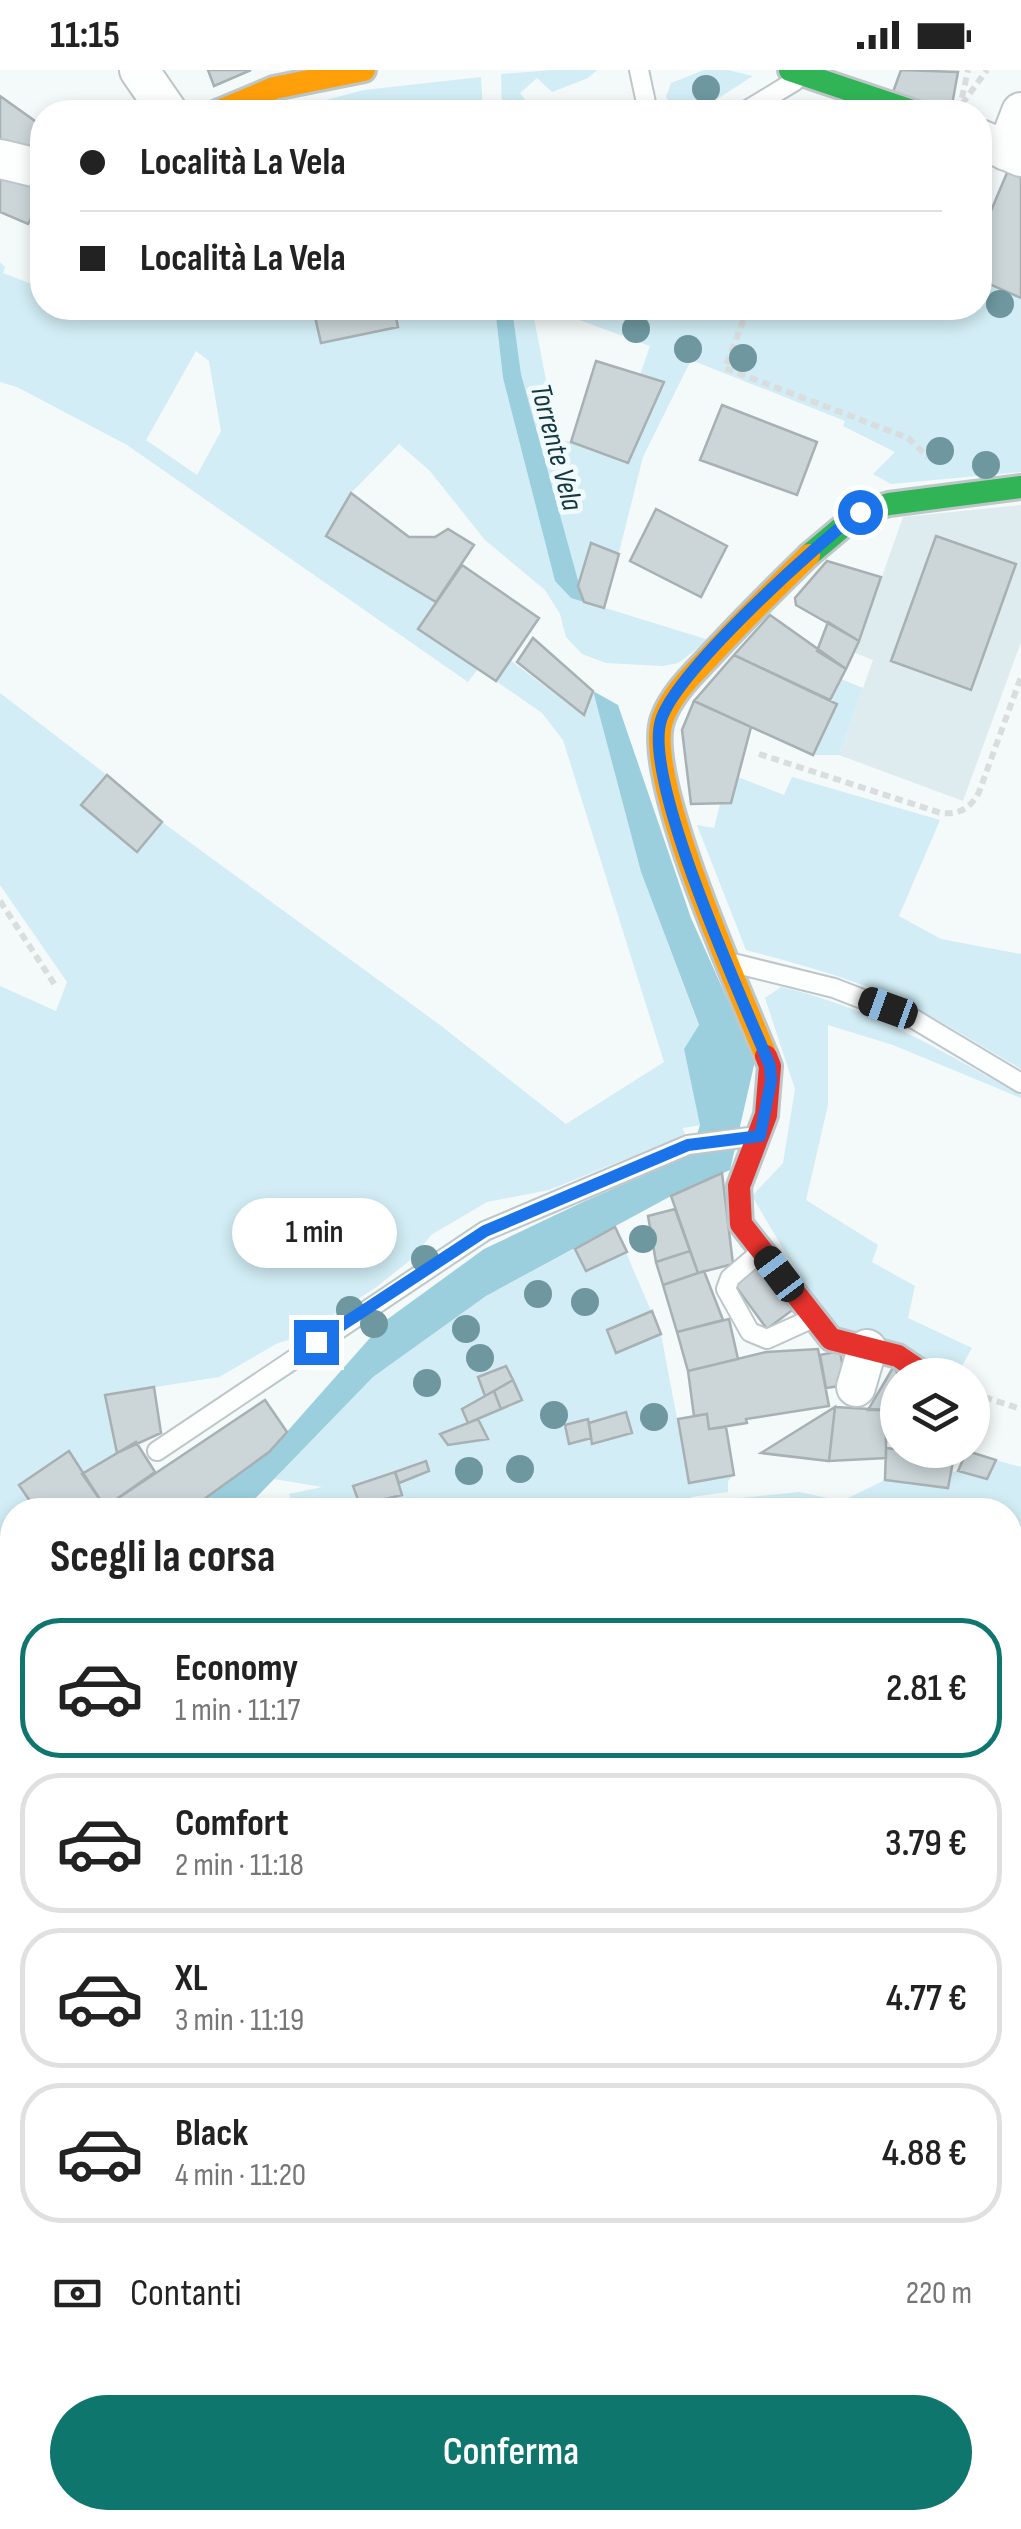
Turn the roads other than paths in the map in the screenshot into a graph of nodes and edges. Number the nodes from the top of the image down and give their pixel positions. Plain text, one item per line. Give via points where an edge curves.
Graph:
1 (139, 70) edge
2 (364, 70) edge
3 (639, 70) edge
4 (798, 72) edge
5 (160, 100) edge
6 (246, 100) edge
7 (645, 100) edge
8 (760, 100) edge
9 (880, 100) edge
10 (1021, 112) edge
11 (1002, 149) edge
12 (0, 158) edge
13 (30, 166) edge
14 (1021, 487) edge
15 (727, 962) junction
16 (1021, 1084) edge
17 (749, 1137) junction
18 (762, 1251) junction
19 (813, 1318) junction
20 (867, 1349) junction
21 (901, 1358) edge
22 (856, 1387) dead end
23 (157, 1451) dead end

1 - 5 street
2 - 6 main road
3 - 7 lane
4 - 8 lane
4 - 9 main road
10 - 11 street
12 - 13 street
14 - 15 main road via 860,512 748,614 671,699 658,746 675,821
15 - 16 lane via 834,988 914,1019
15 - 17 main road via 770,1066 771,1081
17 - 18 main road via 738,1210
17 - 23 lane via 688,1145 485,1231
18 - 19 main road
18 - 19 lane via 726,1289 750,1332 766,1338
19 - 20 main road via 831,1338
20 - 21 main road
20 - 22 street

